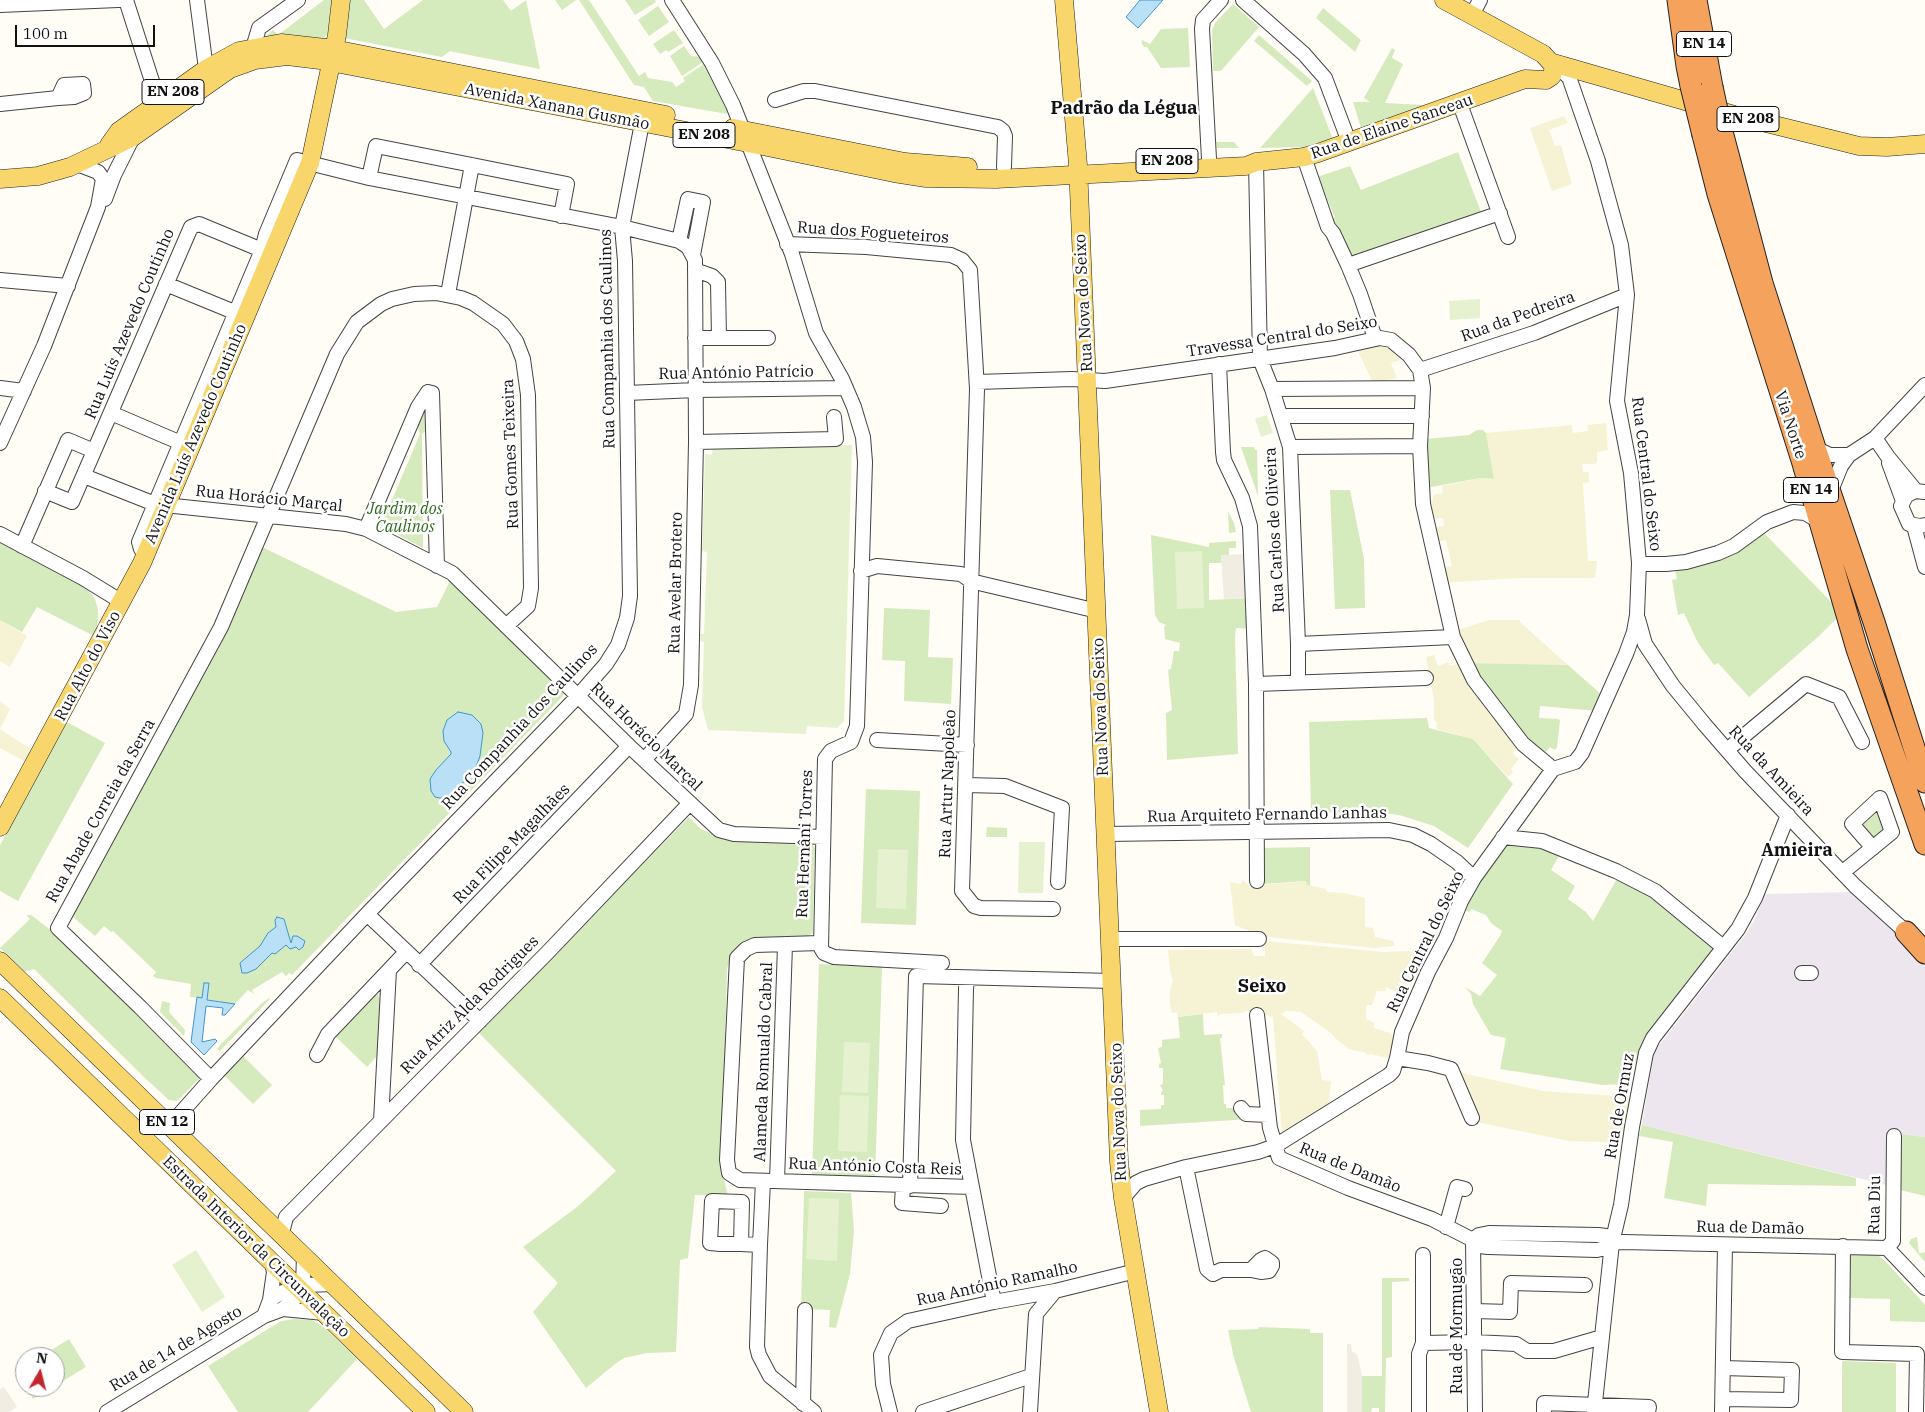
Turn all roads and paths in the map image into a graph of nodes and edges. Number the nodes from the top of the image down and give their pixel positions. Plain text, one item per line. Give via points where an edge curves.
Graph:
1 (118, 0) edge
2 (126, 0) edge
3 (198, 0) edge
4 (298, 0) edge
5 (341, 0) edge
6 (672, 0) edge
7 (1064, 0) edge
8 (1221, 0) edge
9 (1242, 0) edge
10 (1444, 0) edge
11 (1678, 0) edge
12 (1696, 0) edge
13 (0, 5) edge
14 (1476, 7) edge
15 (254, 54) junction
16 (333, 56) junction
17 (1545, 68) junction
18 (209, 75) junction
19 (1702, 87) junction
20 (58, 98) dead end
21 (775, 100) dead end
22 (159, 103) junction
23 (0, 104) edge
24 (1460, 104) junction
25 (642, 123) junction
26 (1712, 132) junction
27 (745, 136) junction
28 (133, 137) junction
29 (1350, 142) junction
30 (1925, 144) edge
31 (104, 151) junction
32 (1304, 157) junction
33 (1209, 159) junction
34 (1256, 162) junction
35 (310, 163) junction
36 (77, 164) junction
37 (472, 165) junction
38 (1004, 167) junction
39 (1079, 170) junction
40 (109, 177) junction
41 (369, 178) junction
42 (0, 179) edge
43 (466, 197) junction
44 (1500, 213) junction
45 (561, 216) junction
46 (622, 228) junction
47 (1508, 237) dead end
48 (679, 241) junction
49 (788, 244) junction
50 (267, 252) junction
51 (693, 255) junction
52 (1348, 265) junction
53 (695, 270) junction
54 (0, 280) edge
55 (166, 284) junction
56 (68, 286) junction
57 (448, 294) junction
58 (1627, 295) junction
59 (241, 315) junction
60 (695, 338) junction
61 (719, 338) junction
62 (768, 338) dead end
63 (1375, 338) junction
64 (1260, 359) junction
65 (1219, 364) junction
66 (1420, 370) junction
67 (1088, 380) junction
68 (977, 382) junction
69 (1925, 386) edge
70 (0, 388) edge
71 (846, 388) junction
72 (1423, 388) junction
73 (1272, 389) junction
74 (696, 390) junction
75 (24, 391) junction
76 (627, 393) junction
77 (111, 413) junction
78 (1281, 416) junction
79 (1422, 416) junction
80 (834, 417) dead end
81 (1875, 438) junction
82 (696, 442) junction
83 (0, 443) edge
84 (185, 445) junction
85 (1420, 446) junction
86 (1290, 447) junction
87 (1815, 448) junction
88 (94, 451) junction
89 (1849, 455) junction
90 (1888, 457) junction
91 (84, 476) junction
92 (1922, 490) edge
93 (45, 491) junction
94 (1830, 493) junction
95 (1903, 501) junction
96 (160, 505) junction
97 (268, 517) junction
98 (1818, 521) junction
99 (1920, 526) edge
100 (366, 529) junction
101 (0, 534) edge
102 (862, 545) junction
103 (22, 546) junction
104 (1639, 564) junction
105 (437, 566) junction
106 (877, 566) junction
107 (1925, 567) edge
108 (861, 571) junction
109 (971, 581) junction
110 (122, 602) junction
111 (1097, 608) junction
112 (1637, 615) junction
113 (506, 626) junction
114 (1453, 637) junction
115 (1298, 644) junction
116 (1645, 644) junction
117 (1628, 648) junction
118 (1426, 678) dead end
119 (1298, 682) junction
120 (1256, 684) junction
121 (578, 696) junction
122 (877, 740) dead end
123 (1862, 742) dead end
124 (967, 745) junction
125 (629, 746) junction
126 (1727, 750) junction
127 (644, 760) junction
128 (1552, 769) junction
129 (1925, 782) edge
130 (966, 785) junction
131 (689, 804) junction
132 (1788, 815) junction
133 (0, 827) edge
134 (1257, 831) junction
135 (1106, 834) junction
136 (823, 837) junction
137 (1503, 837) junction
138 (1925, 844) edge
139 (1873, 848) dead end
140 (1843, 872) junction
141 (1474, 878) junction
142 (1257, 881) dead end
143 (1058, 882) dead end
144 (1053, 909) dead end
145 (367, 914) junction
146 (1906, 932) joint
147 (1110, 939) junction
148 (1259, 939) dead end
149 (820, 943) junction
150 (785, 944) junction
151 (1723, 947) junction
152 (406, 952) junction
153 (1925, 953) edge
154 (0, 961) edge
155 (942, 963) dead end
156 (419, 965) junction
157 (388, 970) junction
158 (971, 978) junction
159 (1112, 981) junction
160 (0, 998) edge
161 (1258, 1015) dead end
162 (480, 1021) junction
163 (317, 1055) dead end
164 (1397, 1058) junction
165 (211, 1079) junction
166 (1241, 1108) dead end
167 (1472, 1118) dead end
168 (380, 1121) junction
169 (1269, 1121) junction
170 (175, 1131) junction
171 (1894, 1136) dead end
172 (1275, 1146) junction
173 (1258, 1152) junction
174 (1119, 1162) junction
175 (1186, 1167) junction
176 (1144, 1179) junction
177 (763, 1181) junction
178 (777, 1182) junction
179 (906, 1186) junction
180 (972, 1187) junction
181 (1465, 1189) dead end
182 (1123, 1198) junction
183 (941, 1206) dead end
184 (1446, 1226) junction
185 (282, 1234) junction
186 (1473, 1240) junction
187 (741, 1244) dead end
188 (1612, 1244) junction
189 (760, 1245) junction
190 (1725, 1245) junction
191 (1843, 1246) junction
192 (1887, 1248) junction
193 (1423, 1254) dead end
194 (304, 1257) junction
195 (272, 1263) junction
196 (1251, 1270) dead end
197 (1136, 1271) junction
198 (333, 1284) junction
199 (1585, 1284) dead end
200 (299, 1288) junction
201 (1925, 1288) edge
202 (1055, 1291) junction
203 (1023, 1297) junction
204 (270, 1300) junction
205 (994, 1302) junction
206 (283, 1309) junction
207 (805, 1310) dead end
208 (1474, 1311) junction
209 (324, 1313) junction
210 (1036, 1314) junction
211 (264, 1316) junction
212 (1602, 1337) junction
213 (1474, 1342) junction
214 (1423, 1343) junction
215 (407, 1357) junction
216 (1723, 1368) junction
217 (1031, 1376) junction
218 (436, 1386) junction
219 (404, 1390) junction
220 (1722, 1405) edge
221 (808, 1408) edge
222 (1595, 1408) edge
223 (107, 1412) edge
224 (426, 1412) edge
225 (464, 1412) edge
226 (890, 1412) edge
227 (922, 1412) edge
228 (1030, 1412) edge
229 (1159, 1412) edge
230 (1419, 1412) edge
231 (1475, 1412) edge
232 (1544, 1412) edge
233 (1648, 1412) edge
234 (1916, 1412) edge

1 - 13 street
2 - 22 street
3 - 18 street
4 - 15 street via 259,28
5 - 16 main road, Avenida Luís Azevedo Coutinho
6 - 27 street, Rua dos Fogueteiros via 712,63
7 - 39 main road, Rua Nova do Seixo
8 - 33 street via 1203,20 1202,28
9 - 29 street via 1304,54 1325,78
10 - 14 main road, EN 208
11 - 19 highway, Via Norte / EN 14 via 1687,66
12 - 19 highway, Via Norte / EN 14
14 - 17 main road, EN 208
15 - 16 main road, Avenida Xanana Gusmão / EN 208 via 320,60
15 - 18 main road, EN 208 via 230,69
16 - 25 main road, Avenida Xanana Gusmão / EN 208
16 - 27 main road, Avenida Xanana Gusmão / EN 208
16 - 35 main road, Avenida Luís Azevedo Coutinho
17 - 24 main road, Rua de Elaine Sanceau / EN 208
17 - 30 main road, EN 208 via 1859,146
17 - 58 street, Rua Central do Seixo via 1569,77 1598,161 1621,245
18 - 22 main road, EN 208
18 - 28 main road, EN 208
19 - 26 highway, Via Norte / EN 14, bridge
20 - 23 street
21 - 38 street via 810,90 998,127 1005,136
22 - 31 main road, EN 208 via 120,131
24 - 29 main road, Rua de Elaine Sanceau / EN 208
24 - 44 street
25 - 27 main road, Avenida Xanana Gusmão / EN 208
25 - 46 street, Rua Companhia dos Caulinos
26 - 87 highway, Via Norte / EN 14
26 - 98 highway, Via Norte / EN 14 via 1718,194
27 - 38 main road, Avenida Xanana Gusmão / EN 208 via 905,162 963,168
27 - 39 main road, Avenida Xanana Gusmão / EN 208 via 926,178 996,179
27 - 49 street, Rua dos Fogueteiros
28 - 31 main road, EN 208
28 - 40 street
29 - 32 main road, Rua de Elaine Sanceau / EN 208
31 - 36 main road, EN 208
31 - 40 street via 101,162
32 - 34 main road, Rua de Elaine Sanceau / EN 208
32 - 52 street via 1328,227
33 - 34 main road, Rua de Elaine Sanceau / EN 208 via 1244,158
33 - 39 main road, Rua de Elaine Sanceau / EN 208
34 - 39 main road, Rua de Elaine Sanceau / EN 208 via 1237,167
34 - 64 street
35 - 41 street
35 - 50 main road, Avenida Luís Azevedo Coutinho
36 - 40 street
36 - 42 main road, EN 208 via 38,176
37 - 41 street via 376,146
37 - 43 street
37 - 45 street via 567,184
38 - 39 main road, Avenida Xanana Gusmão / EN 208
39 - 67 main road, Rua Nova do Seixo
40 - 56 street
41 - 43 street
43 - 45 street
43 - 57 street
44 - 47 street
44 - 52 street
45 - 46 street
46 - 48 street
46 - 76 street, Rua Companhia dos Caulinos
48 - 51 street
48 - 51 street, Rua Avelar Brotero via 688,199 703,202
49 - 68 street, Rua dos Fogueteiros via 866,247 951,255 962,260 970,270
49 - 71 street, Rua Hernâni Torres via 816,333
50 - 55 street, Rua Luís Azevedo Coutinho via 195,224
50 - 59 main road, Avenida Luís Azevedo Coutinho
51 - 53 street, Rua Avelar Brotero
52 - 63 street
53 - 60 street, Rua Avelar Brotero
53 - 61 street via 712,276 718,282
54 - 56 street
55 - 59 street
55 - 77 street, Rua Luís Azevedo Coutinho
56 - 75 street
57 - 97 street, Rua Gomes Teixeira via 414,294 392,299 357,322 337,354
57 - 113 street, Rua Gomes Teixeira via 474,303 503,324 520,350 527,377 531,588 528,606
58 - 66 street, Rua da Pedreira via 1534,333
58 - 104 street, Rua Central do Seixo via 1617,401 1632,473
59 - 84 main road, Avenida Luís Azevedo Coutinho
60 - 61 street
60 - 74 street, Rua Avelar Brotero
61 - 62 street
63 - 64 street, Travessa Central do Seixo via 1335,348
63 - 66 street, Travessa Central do Seixo via 1391,340 1409,355
64 - 65 street, Travessa Central do Seixo
64 - 73 street, Rua Carlos de Oliveira
65 - 67 street, Travessa Central do Seixo via 1105,381
65 - 120 street via 1224,460 1242,498 1250,526
66 - 72 street
67 - 68 street, Travessa Central do Seixo
67 - 111 main road, Rua Nova do Seixo
68 - 109 street, Rua dos Fogueteiros
69 - 81 street
70 - 75 street
71 - 74 street, Rua António Patrício
71 - 102 street, Rua Hernâni Torres via 864,444
72 - 73 street
72 - 79 street
73 - 78 street, Rua Carlos de Oliveira
74 - 76 street, Rua António Patrício
74 - 82 street, Rua Avelar Brotero
75 - 83 street
76 - 121 street, Rua Companhia dos Caulinos via 628,607 615,652
77 - 84 street
77 - 88 street, Rua Luís Azevedo Coutinho
78 - 79 street
78 - 86 street, Rua Carlos de Oliveira
79 - 85 street
80 - 82 street via 836,439
81 - 89 street
81 - 90 street
82 - 127 street, Rua Avelar Brotero via 689,707 682,721
84 - 96 main road, Avenida Luís Azevedo Coutinho
85 - 86 street
85 - 114 street via 1423,504
86 - 115 street, Rua Carlos de Oliveira
87 - 89 street via 1830,454
87 - 94 highway, Via Norte / EN 14
88 - 91 street, Rua Luís Azevedo Coutinho
88 - 93 street via 68,440
89 - 94 street
90 - 92 street
90 - 95 street
91 - 93 street, Rua Luís Azevedo Coutinho via 72,502
91 - 96 street, Rua Horácio Marçal
92 - 95 street via 1906,496
93 - 103 street
94 - 129 highway, Via Norte / EN 14
95 - 99 street via 1901,506 1909,524
96 - 97 street, Rua Horácio Marçal
96 - 110 main road, Avenida Luís Azevedo Coutinho via 144,558
97 - 100 street, Rua Horácio Marçal via 346,524
97 - 165 street, Rua Abade Correia da Serra via 221,627 58,928
98 - 104 street via 1805,513 1793,512 1767,522 1734,546 1718,553 1686,562
98 - 138 highway, Via Norte / EN 14 via 1857,649
99 - 107 street
100 - 105 street, Rua Horácio Marçal
100 - 105 street via 418,407 428,392 432,393
101 - 103 street, Rua Alto do Viso
102 - 106 street
102 - 108 street, Rua Hernâni Torres
103 - 110 street, Rua Alto do Viso
104 - 112 street, Rua Central do Seixo
105 - 113 street, Rua Horácio Marçal via 452,573
106 - 108 street
106 - 109 street via 961,574
108 - 136 street, Rua Hernâni Torres via 857,728 851,742 831,751 825,760
109 - 111 street via 1089,609
109 - 124 street, Rua Artur Napoleão
110 - 133 main road, Rua Alto do Viso
111 - 135 main road, Rua Nova do Seixo
112 - 116 street, Rua da Amieira
112 - 117 street, Rua Central do Seixo
113 - 121 street, Rua Horácio Marçal
114 - 115 street
114 - 128 street via 1480,688 1524,744
115 - 119 street, Rua Carlos de Oliveira
116 - 117 street
116 - 126 street, Rua da Amieira via 1673,686
117 - 128 street, Rua Central do Seixo via 1582,753 1575,762
118 - 119 street
119 - 120 street
120 - 134 street
121 - 125 street, Rua Horácio Marçal
121 - 145 street, Rua Companhia dos Caulinos
122 - 124 street
123 - 126 street via 1839,697 1806,684
124 - 130 street, Rua Artur Napoleão
125 - 127 street, Rua Horácio Marçal
125 - 156 street, Rua Filipe Magalhães
126 - 132 street, Rua da Amieira
127 - 131 street, Rua Horácio Marçal
128 - 137 street, Rua Central do Seixo
130 - 143 street via 1005,786 1062,808
130 - 144 street, Rua Artur Napoleão via 962,891 974,906 981,908
131 - 136 street, Rua Horácio Marçal via 724,832
131 - 162 street, Rua Atriz Alda Rodrigues
132 - 140 street, Rua da Amieira
132 - 151 street, Rua de Ormuz via 1754,898 1738,929
134 - 135 street, Rua Arquiteto Fernando Lanhas
134 - 141 street, Rua Arquiteto Fernando Lanhas via 1374,829 1400,832 1437,847
134 - 142 street
135 - 147 main road, Rua Nova do Seixo
136 - 149 street, Rua Hernâni Torres
137 - 141 street, Rua Central do Seixo
137 - 151 street via 1542,841 1616,870 1655,891
139 - 140 street
140 - 146 street, Rua da Amieira
141 - 164 street, Rua Central do Seixo via 1402,1032
145 - 152 street
145 - 165 street, Rua Companhia dos Caulinos
146 - 153 highway
147 - 148 street
147 - 159 main road, Rua Nova do Seixo
149 - 150 street, Rua António Costa Reis
149 - 155 street via 824,953 834,957
150 - 177 street, Rua António Costa Reis via 750,946 736,961 727,1165 735,1179
150 - 178 street, Alameda Romualdo Cabral
151 - 188 street, Rua de Ormuz via 1653,1038 1646,1052
152 - 156 street
152 - 157 street
154 - 170 main road, EN 12
156 - 162 street
157 - 163 street via 328,1034
157 - 168 street
158 - 159 street
158 - 179 street via 916,976
158 - 180 street, Rua António Costa Reis via 966,988 963,1140
159 - 174 main road, Rua Nova do Seixo
160 - 195 main road, Estrada Interior da Circunvalação / EN 12
161 - 169 street
162 - 168 street, Rua Atriz Alda Rodrigues
164 - 167 street via 1451,1069
164 - 172 street, Rua Central do Seixo via 1393,1071 1379,1083
165 - 170 street, Rua Companhia dos Caulinos via 179,1115
166 - 169 street via 1246,1114
168 - 185 street, Rua Atriz Alda Rodrigues via 286,1218
169 - 172 street
169 - 173 street
170 - 185 main road, EN 12
171 - 192 street, Rua Diu via 1893,1241
172 - 173 street, Rua Central do Seixo
172 - 184 street, Rua de Damão via 1281,1160
173 - 175 street, Rua Central do Seixo
174 - 176 street via 1133,1175
174 - 182 main road, Rua Nova do Seixo
175 - 176 street, Rua Central do Seixo
175 - 196 street via 1207,1269 1213,1274 1221,1270
176 - 182 street
177 - 178 street, Rua António Costa Reis
177 - 189 street
178 - 179 street, Rua António Costa Reis
179 - 180 street, Rua António Costa Reis
179 - 183 street via 902,1203
180 - 205 street
181 - 184 street via 1457,1187
182 - 197 main road, Rua Nova do Seixo
184 - 186 street, Rua de Damão
185 - 194 main road, EN 12
186 - 188 street, Rua de Damão via 1478,1235 1489,1233 1598,1235 1606,1236
186 - 208 street, Rua de Mormugão
187 - 189 street
188 - 190 street, Rua de Damão
188 - 212 street, Rua de Ormuz
189 - 221 street via 759,1355 770,1376
190 - 191 street, Rua de Damão
190 - 216 street
191 - 192 street, Rua de Damão
191 - 234 street via 1842,1352 1917,1354
192 - 201 street, Rua Diu
193 - 214 street
194 - 198 main road, EN 12
194 - 200 street via 304,1279
195 - 200 main road, Estrada Interior da Circunvalação / EN 12
195 - 204 street, Rua de 14 de Agosto
197 - 202 street, Rua António Ramalho
197 - 229 main road, Rua Nova do Seixo
198 - 200 street
198 - 215 main road, EN 12
199 - 208 street via 1511,1283 1510,1312
200 - 204 street via 280,1292
200 - 206 street via 296,1297
200 - 209 main road, Estrada Interior da Circunvalação / EN 12
202 - 203 street, Rua António Ramalho
202 - 210 street
203 - 205 street, Rua António Ramalho
203 - 210 street
204 - 211 street, Rua de 14 de Agosto
205 - 226 street, Rua António Ramalho via 908,1321 891,1332 883,1347 880,1364
206 - 209 street, Rua de 14 de Agosto
206 - 211 street, Rua de 14 de Agosto
207 - 221 street
208 - 213 street, Rua de Mormugão
209 - 219 main road, Estrada Interior da Circunvalação / EN 12
210 - 217 street
211 - 223 street, Rua de 14 de Agosto
212 - 213 street via 1554,1351 1527,1351 1516,1344
212 - 222 street, Rua de Ormuz
213 - 214 street
213 - 231 street, Rua de Mormugão
214 - 230 street via 1419,1354
215 - 218 main road, EN 12
215 - 219 main road via 400,1379
216 - 220 street
216 - 220 street via 1792,1370 1790,1400
217 - 227 street
217 - 228 street
218 - 219 main road via 415,1392
218 - 225 main road, EN 12
219 - 224 main road, Estrada Interior da Circunvalação / EN 12
222 - 232 street via 1544,1403
222 - 233 street via 1649,1407

